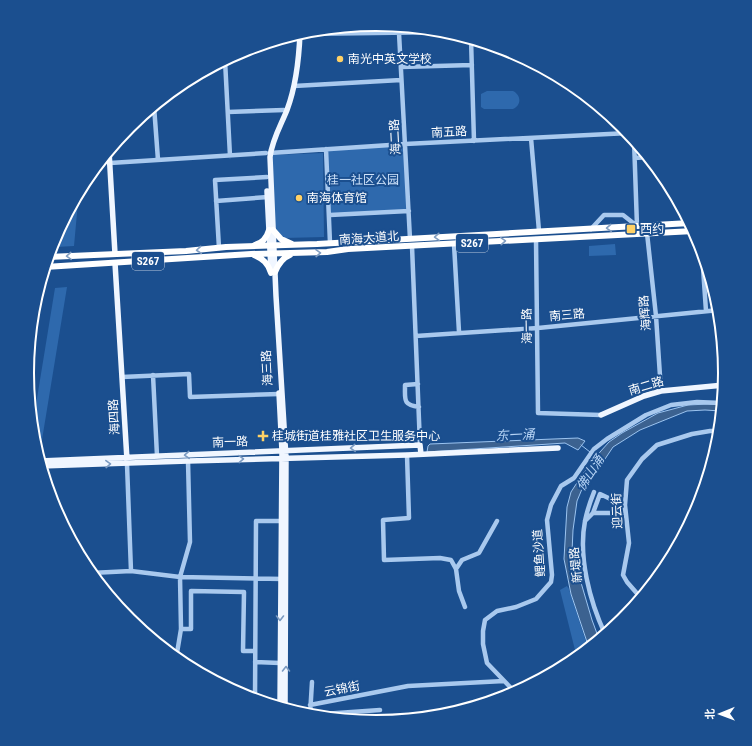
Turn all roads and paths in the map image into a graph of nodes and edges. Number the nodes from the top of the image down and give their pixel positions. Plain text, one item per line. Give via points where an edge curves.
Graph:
1 (399, 33) junction
2 (408, 33) edge
3 (331, 34) edge
4 (361, 34) joint
5 (298, 40) edge
6 (299, 40) edge
7 (471, 45) edge
8 (472, 65) junction
9 (225, 66) edge
10 (401, 67) junction
11 (401, 80) junction
12 (294, 86) junction
13 (284, 110) junction
14 (228, 112) junction
15 (155, 113) edge
16 (621, 134) edge
17 (531, 138) junction
18 (474, 141) junction
19 (405, 144) junction
20 (326, 149) junction
21 (635, 150) edge
22 (268, 153) junction
23 (230, 156) junction
24 (635, 158) junction
25 (641, 158) edge
26 (110, 159) edge
27 (158, 160) junction
28 (110, 163) junction
29 (267, 177) junction
30 (268, 197) junction
31 (216, 201) junction
32 (409, 211) junction
33 (330, 215) junction
34 (684, 223) edge
35 (637, 226) junction
36 (272, 229) junction
37 (591, 229) junction
38 (538, 231) junction
39 (687, 231) edge
40 (647, 233) junction
41 (410, 239) junction
42 (536, 239) junction
43 (330, 243) junction
44 (454, 244) junction
45 (294, 245) junction
46 (250, 246) junction
47 (272, 246) junction
48 (412, 246) junction
49 (219, 248) junction
50 (294, 253) junction
51 (115, 254) junction
52 (251, 254) junction
53 (273, 254) junction
54 (54, 257) edge
55 (115, 263) junction
56 (51, 267) edge
57 (273, 272) junction
58 (704, 276) edge
59 (706, 311) junction
60 (712, 311) edge
61 (656, 316) junction
62 (538, 328) junction
63 (459, 332) junction
64 (416, 336) junction
65 (153, 375) junction
66 (122, 377) junction
67 (418, 384) junction
68 (717, 386) edge
69 (661, 391) junction
70 (279, 394) junction
71 (716, 403) edge
72 (419, 407) junction
73 (601, 415) joint
74 (713, 431) edge
75 (420, 445) junction
76 (558, 448) dead end
77 (284, 451) junction
78 (421, 454) junction
79 (407, 455) junction
80 (157, 456) junction
81 (284, 458) junction
82 (46, 461) edge
83 (127, 461) junction
84 (188, 461) junction
85 (47, 466) edge
86 (594, 492) dead end
87 (593, 513) junction
88 (281, 521) junction
89 (496, 521) dead end
90 (584, 522) junction
91 (456, 569) junction
92 (131, 570) junction
93 (99, 572) edge
94 (180, 577) junction
95 (256, 579) junction
96 (283, 579) junction
97 (637, 593) edge
98 (465, 606) dead end
99 (603, 628) edge
100 (182, 629) junction
101 (178, 651) edge
102 (255, 651) junction
103 (255, 662) junction
104 (280, 663) junction
105 (504, 681) junction
106 (312, 682) dead end
107 (511, 687) edge
108 (255, 693) edge
109 (280, 701) edge
110 (285, 702) edge
111 (310, 706) joint
112 (380, 710) dead end
113 (340, 713) edge

1 - 2 street
1 - 4 street
1 - 10 street, 海二路
3 - 4 street
5 - 13 main road via 294,72
6 - 12 main road
7 - 8 street
8 - 10 street
8 - 18 street
9 - 14 street
10 - 11 street, 海二路
11 - 12 street
11 - 19 street, 海二路
12 - 22 main road
13 - 14 street
13 - 22 main road
14 - 23 street
15 - 27 street
16 - 17 street, 南五路
17 - 18 street, 南五路
17 - 38 street
18 - 19 street, 南五路
19 - 20 street, 南五路
19 - 32 street, 海二路
20 - 22 street, 南五路
20 - 33 street
21 - 24 street
22 - 23 street, 南五路
22 - 29 main road
22 - 36 main road
23 - 27 street, 南五路
24 - 25 street
24 - 35 street
26 - 28 main road
27 - 28 street, 南五路
28 - 51 main road
29 - 30 main road
29 - 31 street via 215,180
30 - 31 street
30 - 36 main road
31 - 49 street
32 - 33 street
32 - 41 street, 海二路
33 - 43 street
34 - 35 highway, 南海大道北 / S267
35 -> 37 highway, 南海大道北 / S267
35 - 37 street via 623,215 604,215
36 - 45 highway via 280,239
36 - 46 highway via 262,242
36 - 47 main road, 海三路
37 - 38 highway, 南海大道北 / S267
38 -> 41 highway, 南海大道北 / S267
39 - 40 highway, 南海大道北 / S267
40 - 42 highway, 南海大道北 / S267
40 - 61 street, 海辉路
41 - 43 highway, 南海大道北 / S267
44 -> 42 highway, 南海大道北 / S267
42 - 62 street, 海一路
43 - 45 highway, 南海大道北 / S267
44 - 48 highway, 南海大道北 / S267
44 - 63 street
45 - 47 highway, 南海大道北 / S267
46 - 47 highway, 南海大道北 / S267
46 - 49 highway, 南海大道北 / S267
47 - 53 main road, 海三路
50 -> 48 highway, 南海大道北 / S267
48 - 64 street
49 -> 51 highway, 南海大道北 / S267
50 - 53 highway, 南海大道北 / S267
50 - 57 highway via 286,256
51 -> 54 highway, 南海大道北 / S267
52 - 53 highway, 南海大道北 / S267
52 - 55 highway, 南海大道北 / S267
52 - 57 highway via 264,260
53 - 57 main road, 海三路
55 - 56 highway, 南海大道北 / S267
55 - 66 main road, 海四路
57 - 70 main road, 海三路
57 - 77 main road, 海三路
58 - 59 street
59 - 60 street, 南三路
59 - 61 street, 南三路
61 - 62 street, 南三路
61 - 69 street, 海辉路
62 - 63 street, 南三路
62 - 73 street, 海一路 via 538,413
63 - 64 street, 南三路
64 - 67 street
65 - 66 street
65 - 70 street via 189,374 190,397
65 - 80 street
66 - 83 main road, 海四路
67 - 72 street
67 - 72 street via 405,385 405,400 409,405
68 - 69 main road, 南二路
69 - 73 main road, 南二路
70 - 77 main road, 海三路
71 - 105 street, 鲤鱼沙道 via 671,405 646,415 607,439 591,453 574,478 561,486 551,505 547,520 551,582 536,599 497,611 485,620 482,631 487,663
72 - 75 street
74 - 97 street, 迎云街 via 692,434 657,445 642,459 627,480 625,505 629,543 623,575
75 -> 77 main road, 南一路
75 - 78 main road
76 - 78 main road, 南一路
77 -> 80 main road, 南一路
77 - 81 main road, 海三路
78 - 79 main road, 南一路
79 - 81 main road, 南一路
79 - 91 street via 409,518 383,520 384,560 440,558 451,560
80 - 83 main road, 南一路
84 -> 81 main road, 南一路
81 - 88 main road, 海三路
81 - 96 main road, 海三路
82 - 83 main road, 南一路
83 - 84 main road, 南一路
85 -> 83 main road, 南一路
83 - 92 street, 海四路
84 - 94 street via 190,542
86 - 90 street, 新堤路
87 - 87 street via 622,513 624,508 600,494
87 - 90 street
88 - 95 street via 256,521
88 - 96 main road, 海三路
89 - 91 street via 480,553 462,560
90 - 99 street, 新堤路 via 584,559 589,591
91 - 98 street via 459,592
92 - 93 street
92 - 94 street
94 - 95 street
94 - 100 street
95 - 96 street
95 - 102 street
96 -> 104 main road, 海三路
110 -> 96 main road, 海三路
100 - 101 street
100 - 102 street via 190,629 191,591 244,592 243,651
102 - 103 street
103 - 104 street
103 - 108 street
104 - 109 main road, 海三路
105 - 107 street
105 - 111 street, 云锦街 via 408,686
106 - 111 street
112 - 113 street

